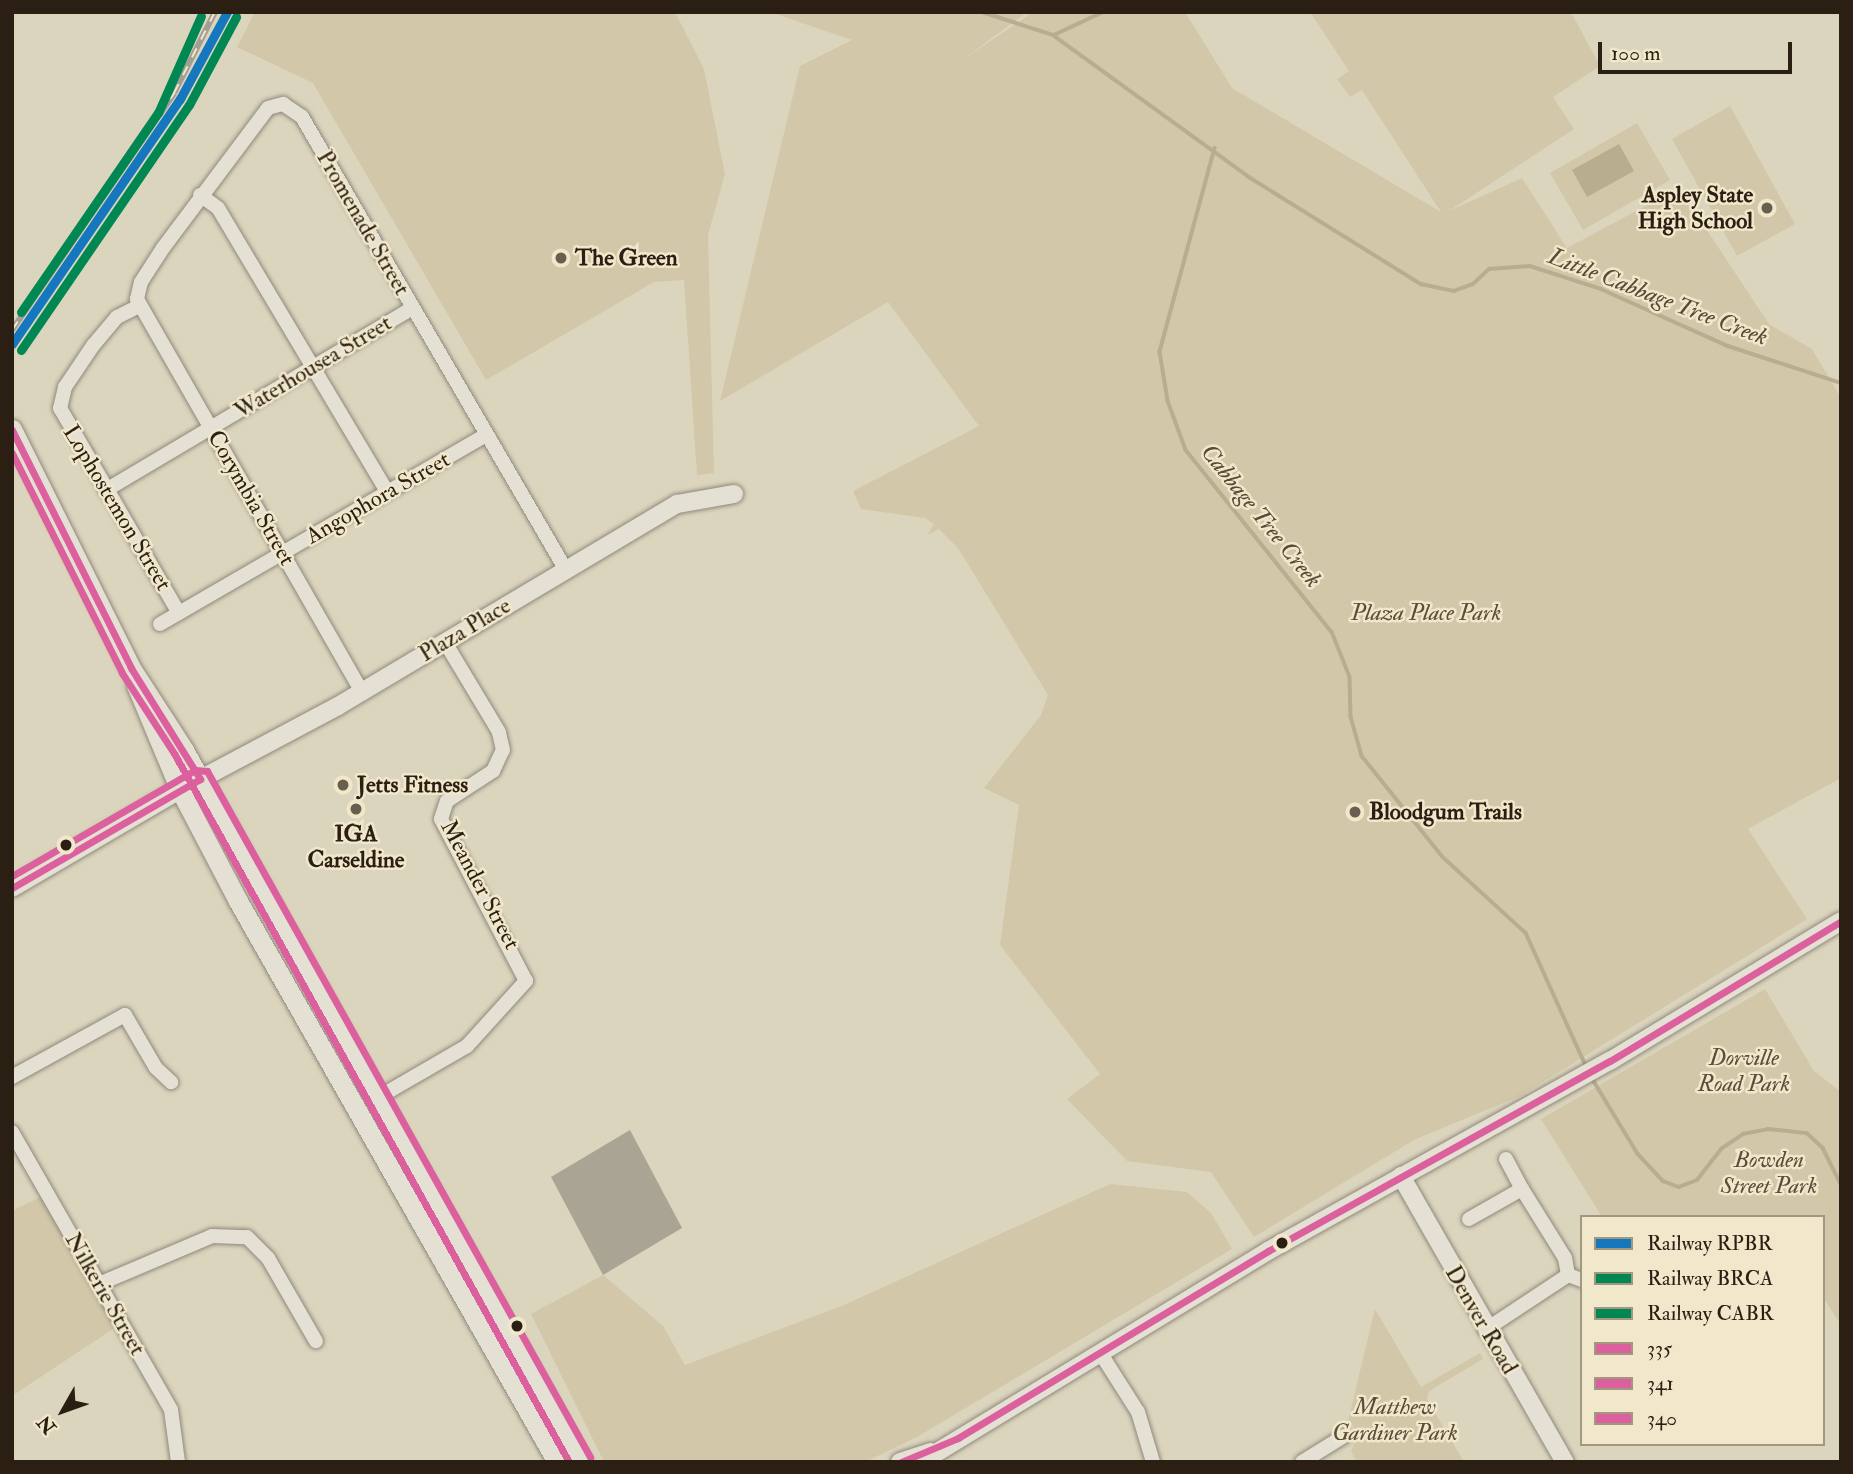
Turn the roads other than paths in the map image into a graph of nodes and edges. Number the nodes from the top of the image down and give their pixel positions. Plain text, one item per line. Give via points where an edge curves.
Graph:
1 (201, 195) junction
2 (139, 306) junction
3 (412, 308) junction
4 (313, 366) junction
5 (210, 428) junction
6 (12, 429) edge
7 (486, 435) junction
8 (106, 489) junction
9 (387, 492) junction
10 (734, 494) dead end
11 (283, 553) junction
12 (566, 570) junction
13 (179, 613) junction
14 (160, 624) dead end
15 (445, 642) junction
16 (131, 668) junction
17 (362, 692) junction
18 (200, 779) junction
19 (180, 790) junction
20 (12, 888) edge
21 (1841, 922) edge
22 (12, 1077) edge
23 (171, 1082) dead end
24 (379, 1097) junction
25 (12, 1132) edge
26 (1506, 1159) dead end
27 (1401, 1176) junction
28 (1522, 1189) junction
29 (1469, 1219) dead end
30 (1575, 1277) edge
31 (99, 1284) junction
32 (1485, 1330) junction
33 (316, 1341) dead end
34 (1101, 1353) junction
35 (1345, 1436) dead end
36 (936, 1450) junction
37 (178, 1462) edge
38 (557, 1462) edge
39 (581, 1462) edge
40 (900, 1462) edge
41 (921, 1462) edge
42 (1153, 1462) edge
43 (1301, 1462) edge
44 (1565, 1462) edge

1 - 2 street, Promenade Street via 141,282
1 - 3 street, Promenade Street via 263,112 279,104 292,108
1 - 4 street via 218,208
2 - 5 street, Corymbia Street
2 - 8 street, Lophostemon Street via 111,323 61,398 64,420
3 - 4 street, Waterhousea Street
3 - 7 street, Promenade Street
4 - 5 street, Waterhousea Street
4 - 9 street
5 - 8 street, Waterhousea Street
5 - 11 street, Corymbia Street
6 - 16 main road
7 - 9 street, Angophora Street
7 - 12 street, Promenade Street
8 - 13 street, Lophostemon Street
9 - 11 street, Angophora Street
10 - 12 street, Plaza Place via 677,504
11 - 13 street, Angophora Street
11 - 17 street, Corymbia Street
12 - 15 street, Plaza Place
13 - 14 street, Angophora Street
15 - 17 street, Plaza Place
15 - 24 street, Meander Street via 499,732 503,750 493,771 447,801 441,819 526,981 478,1037
16 - 18 main road
16 - 19 main road via 144,714
17 - 18 street, Plaza Place
18 - 19 street, Plaza Place
18 - 24 main road
19 - 20 street, Plaza Place
19 - 38 main road
21 - 27 street via 1610,1061
22 - 23 street via 125,1015 156,1068
24 - 39 main road
25 - 31 street, Nilkerie Street
26 - 28 street
27 - 32 street, Denver Road
27 - 34 street
28 - 29 street
28 - 30 street
30 - 32 street
31 - 33 street via 212,1236 247,1237 268,1258
31 - 37 street, Nilkerie Street via 171,1410
32 - 44 street, Denver Road
34 - 36 street
34 - 42 street via 1138,1412
35 - 43 street
36 - 40 street
36 - 41 street

